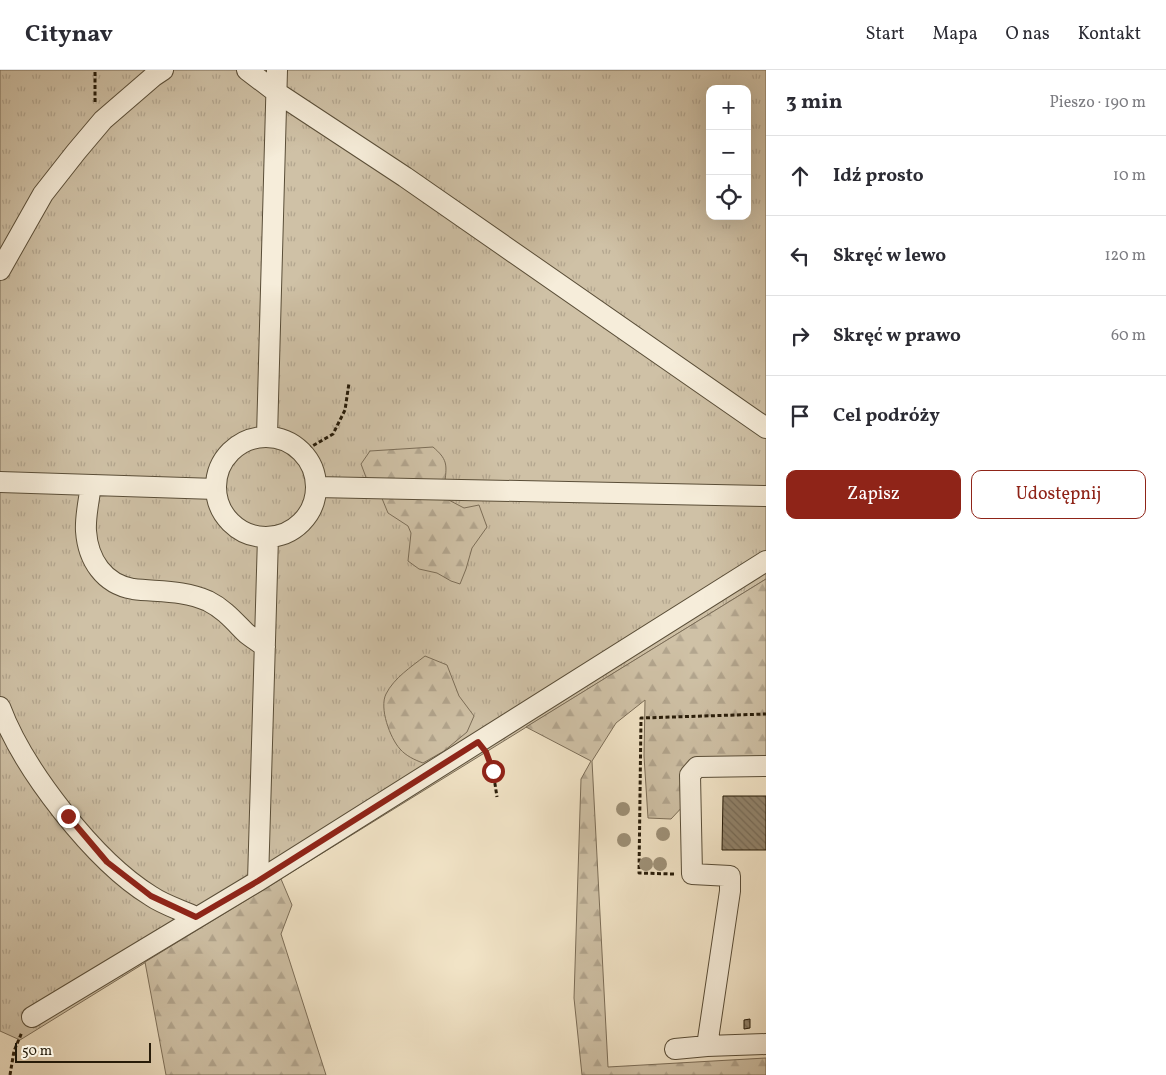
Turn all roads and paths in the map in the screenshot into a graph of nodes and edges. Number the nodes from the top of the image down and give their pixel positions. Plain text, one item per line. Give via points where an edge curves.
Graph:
1 (95, 70) edge
2 (163, 70) edge
3 (247, 70) edge
4 (277, 70) edge
5 (276, 92) junction
6 (99, 124) junction
7 (0, 270) edge
8 (349, 383) dead end
9 (766, 428) edge
10 (267, 436) junction
11 (302, 452) junction
12 (0, 482) edge
13 (91, 485) junction
14 (316, 487) junction
15 (216, 489) junction
16 (766, 496) edge
17 (268, 537) junction
18 (766, 561) edge
19 (265, 647) junction
20 (0, 707) edge
21 (766, 714) edge
22 (478, 742) junction
23 (766, 766) edge
24 (497, 797) dead end
25 (692, 874) junction
26 (258, 881) junction
27 (196, 917) junction
28 (32, 1017) joint
29 (766, 1044) edge
30 (707, 1046) junction
31 (675, 1049) dead end
32 (10, 1075) edge

1 - 6 path via 95,113
2 - 6 lane
3 - 5 lane
4 - 5 lane
5 - 9 lane via 405,177
5 - 10 lane
6 - 7 lane via 43,194
8 - 11 path via 345,410 333,434
10 - 11 lane via 289,442
10 - 15 lane via 243,442 230,452 218,473
11 - 14 lane via 311,464
12 - 13 lane
13 - 15 lane
13 - 19 lane via 86,531 90,552 108,580 131,588 175,592 208,602 234,619
14 - 16 lane
14 - 17 lane via 313,504 299,525
15 - 17 lane via 219,504 232,524 245,532
17 - 19 lane
18 - 22 lane
19 - 26 lane
20 - 27 lane via 30,766 107,862 151,896
21 - 25 path via 641,718 639,873
22 - 24 path via 486,752 493,771
22 - 26 lane
23 - 25 lane via 697,767 690,775
25 - 30 lane via 730,876
26 - 27 lane
27 - 28 lane
28 - 32 path via 20,1034
29 - 30 lane
30 - 31 lane

